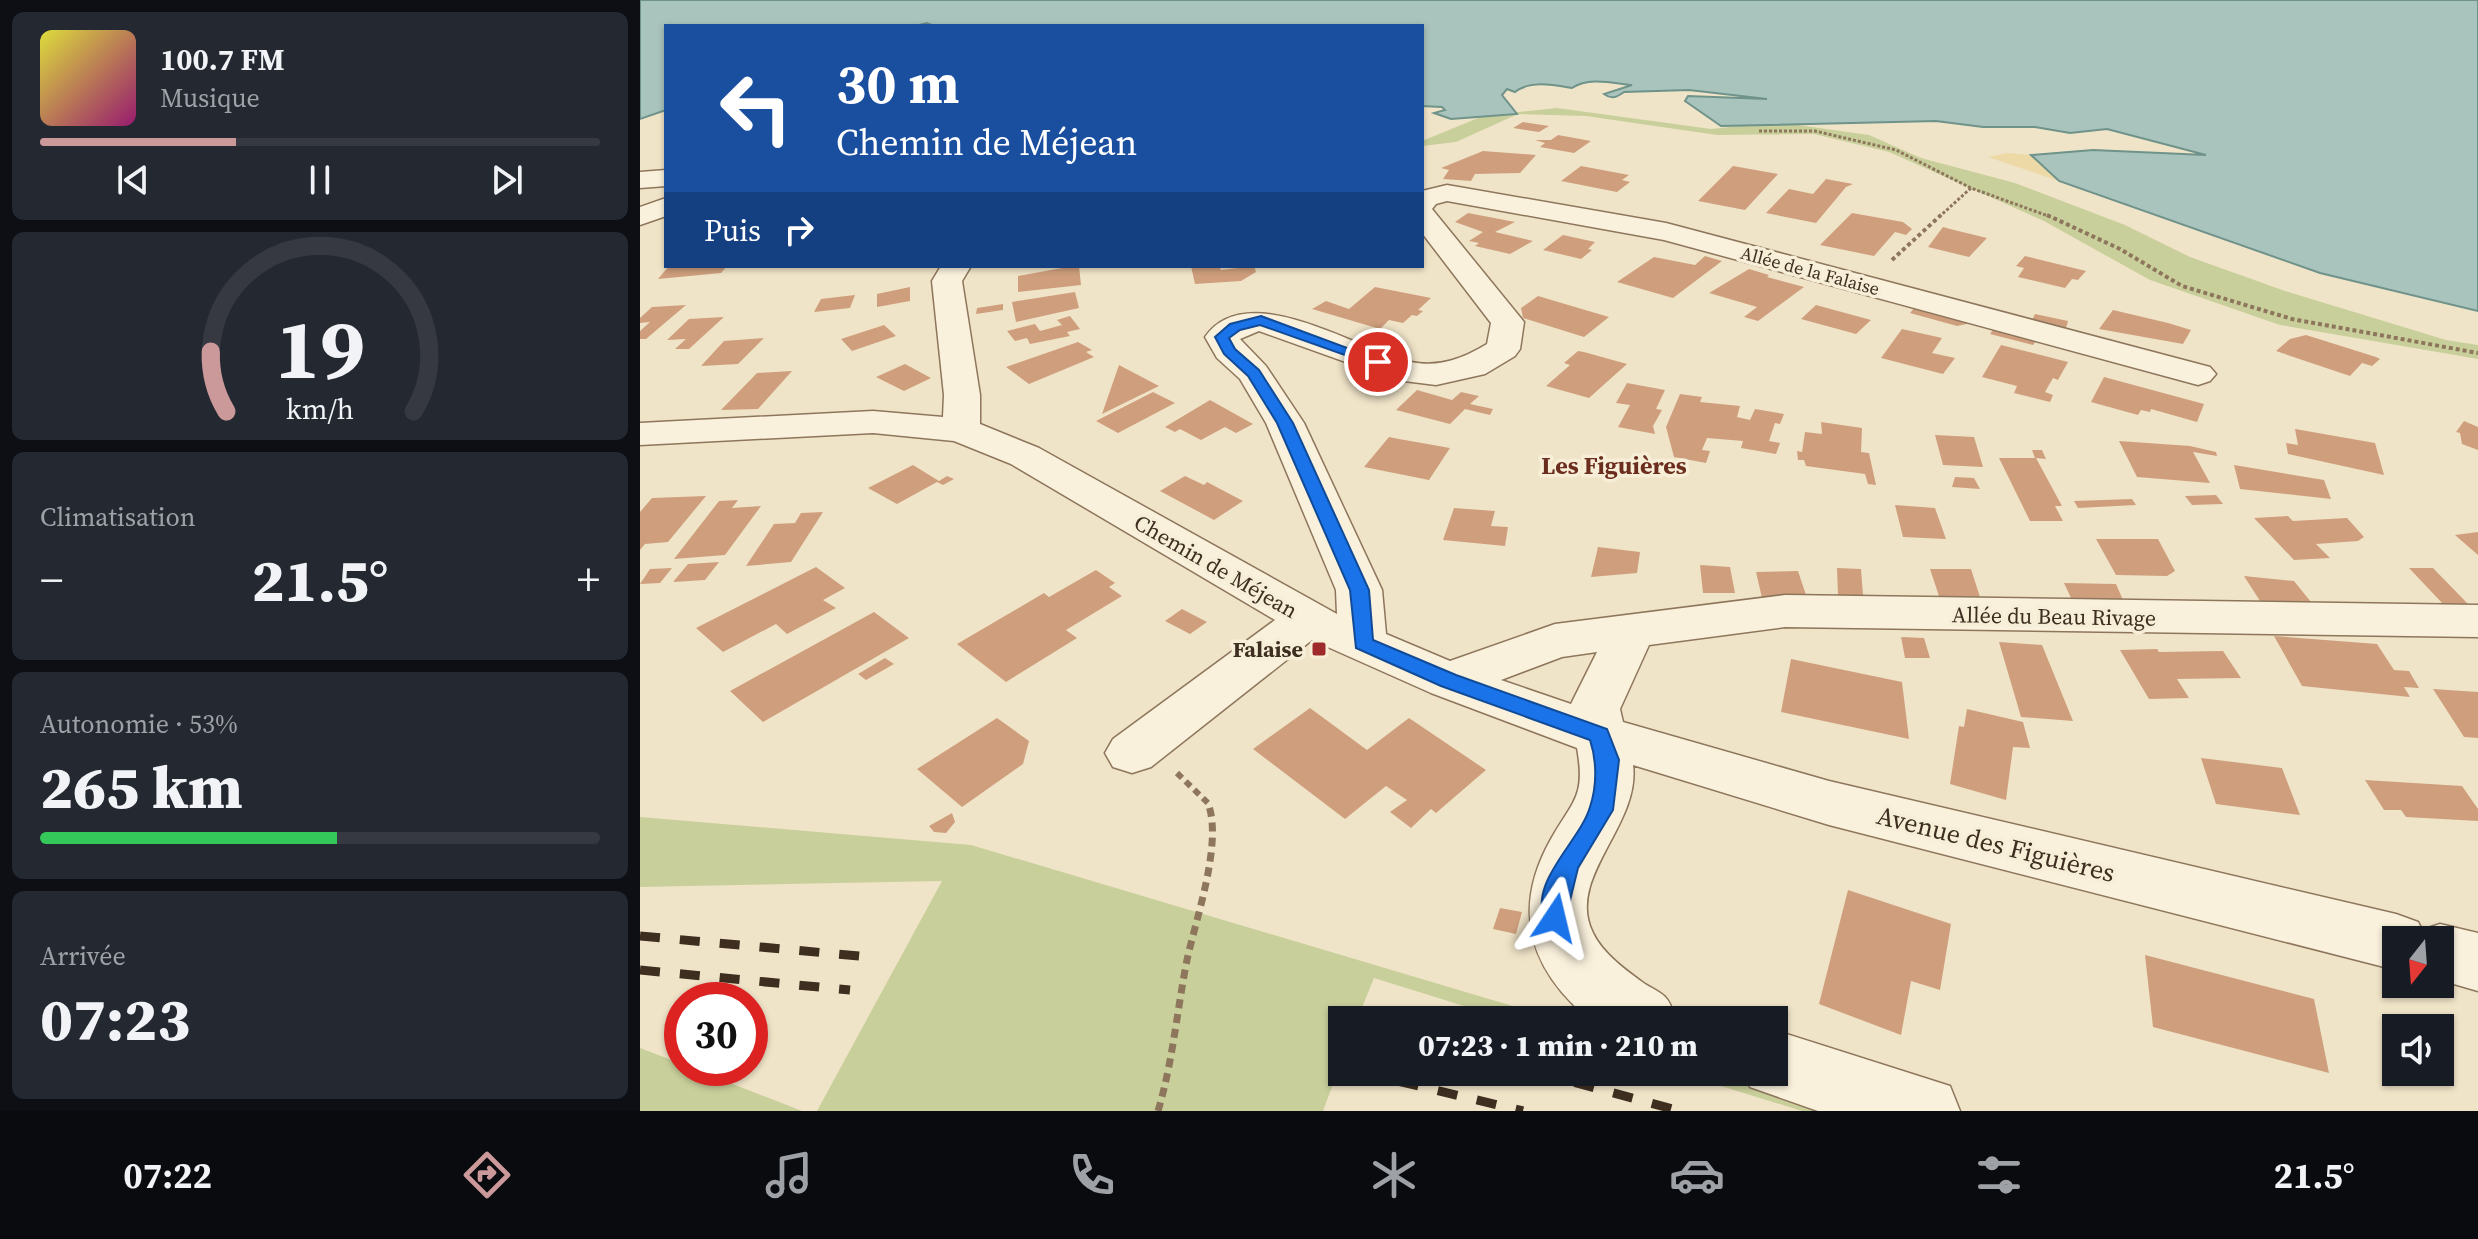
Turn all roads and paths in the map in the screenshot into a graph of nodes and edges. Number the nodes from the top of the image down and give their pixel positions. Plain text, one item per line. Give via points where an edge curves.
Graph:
1 (1759, 131) dead end
2 (664, 178) edge
3 (640, 180) edge
4 (1971, 188) junction
5 (1424, 201) edge
6 (664, 207) edge
7 (640, 217) edge
8 (1424, 217) edge
9 (955, 268) edge
10 (1864, 285) junction
11 (2478, 353) edge
12 (2198, 374) dead end
13 (961, 430) junction
14 (640, 434) edge
15 (1308, 619) junction
16 (2478, 621) edge
17 (1631, 632) junction
18 (1363, 644) junction
19 (1449, 680) junction
20 (1599, 735) junction
21 (1132, 753) joint
22 (2382, 938) edge
23 (2454, 956) edge
24 (2478, 962) edge
25 (1622, 1006) edge
26 (1788, 1067) edge
27 (1158, 1111) edge
28 (1925, 1111) edge

1 - 4 path via 1815,131 1896,150
2 - 3 street
4 - 10 path
4 - 11 path via 2054,218 2129,254 2152,271 2208,294 2292,319
5 - 10 street, Allée de la Falaise via 1447,193 1666,232
6 - 7 street
8 - 18 street via 1508,322 1503,349 1473,367 1408,373 1261,320 1222,337 1229,351 1254,373 1285,423 1359,590
9 - 13 street via 947,281 962,395
10 - 12 street, Allée de la Falaise
13 - 14 street, Chemin de Méjean via 873,422
13 - 15 street, Chemin de Méjean via 1025,456
15 - 18 street, Chemin de Méjean
15 - 21 street
16 - 17 street, Allée du Beau Rivage via 1785,611
17 - 19 street, Allée du Beau Rivage via 1555,641
17 - 20 street via 1594,709
18 - 19 street, Chemin de Méjean
19 - 20 street, Chemin de Méjean
20 - 22 street, Avenue des Figuières via 1829,803
20 - 25 street via 1608,760 1602,810 1568,864 1555,918 1571,956
21 - 27 path via 1176,771 1210,805 1210,866
23 - 24 street
26 - 28 street

